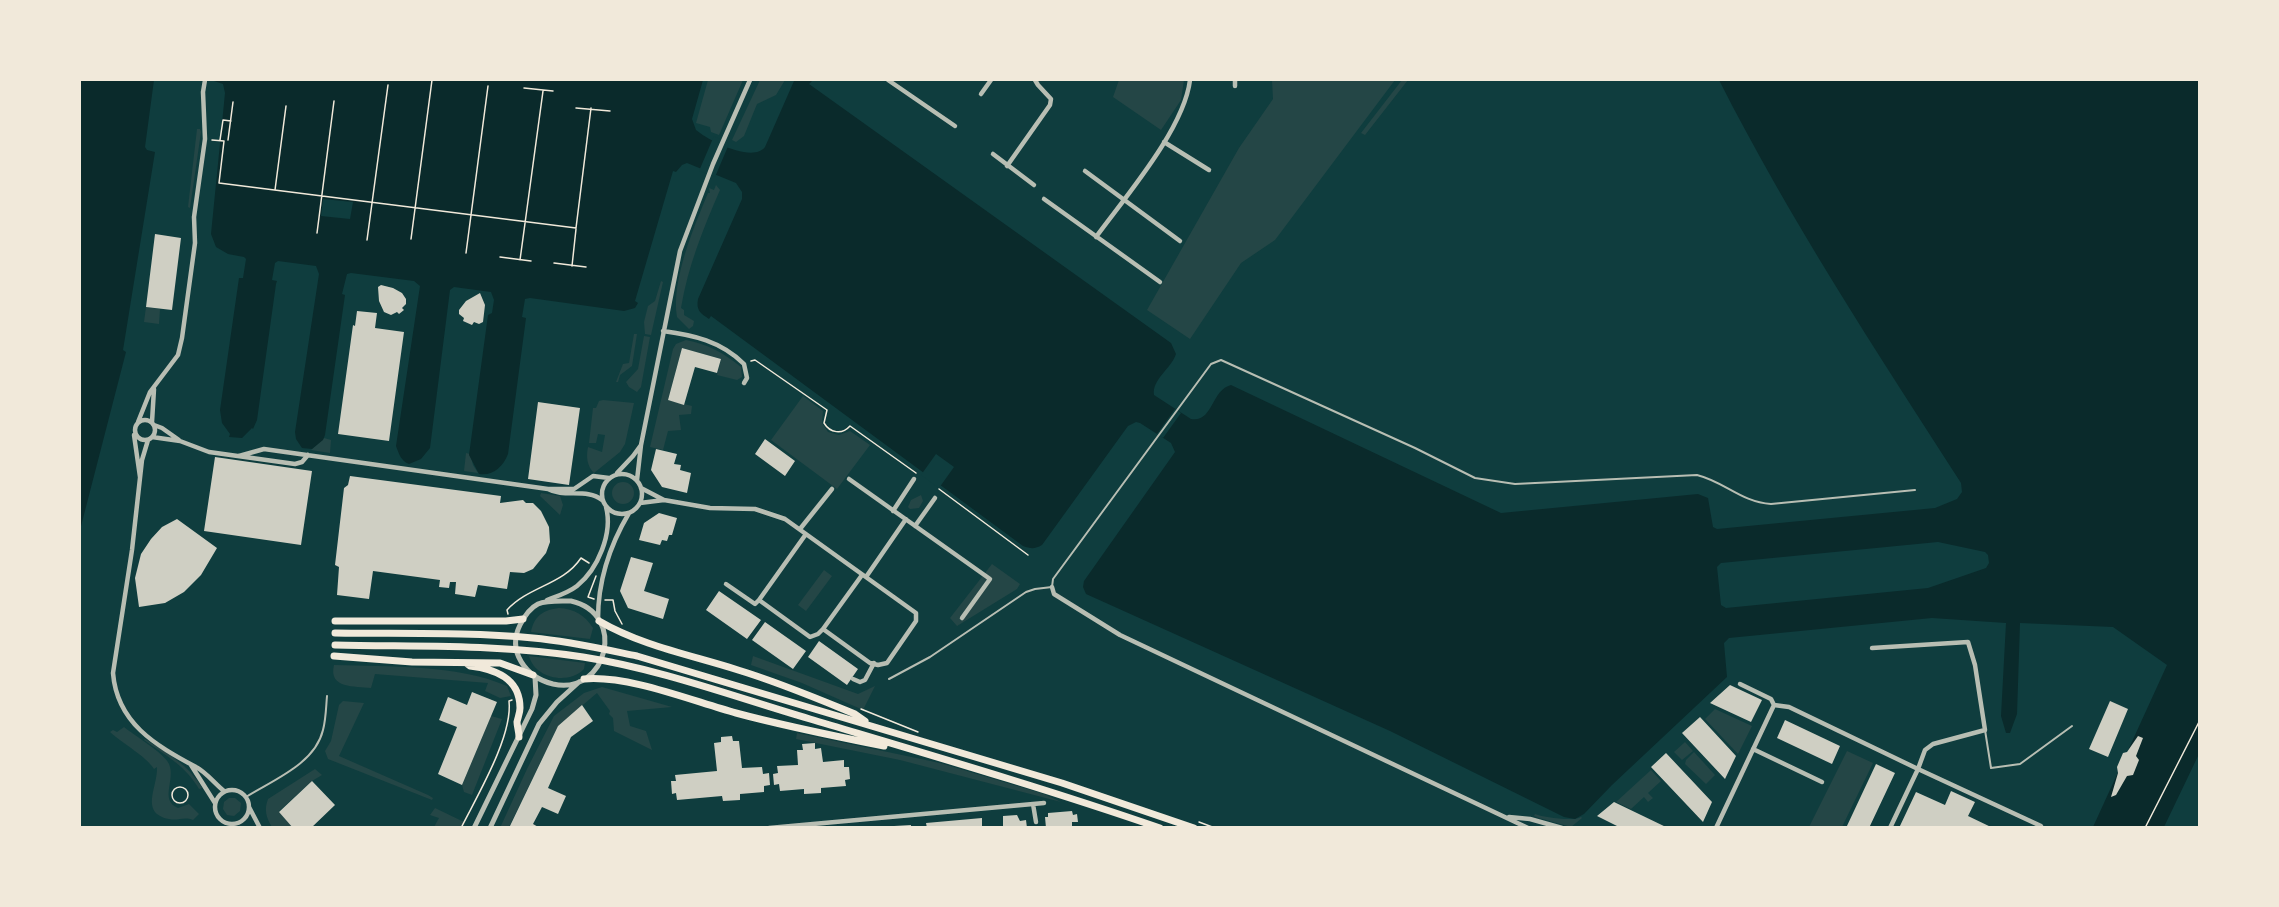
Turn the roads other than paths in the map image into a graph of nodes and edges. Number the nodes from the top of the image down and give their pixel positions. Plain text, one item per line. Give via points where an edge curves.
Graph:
1 (205, 80) edge
2 (750, 80) edge
3 (888, 80) edge
4 (992, 80) edge
5 (1035, 80) edge
6 (1190, 80) edge
7 (1236, 80) edge
8 (1235, 86) dead end
9 (981, 94) dead end
10 (955, 126) dead end
11 (1164, 142) junction
12 (993, 154) dead end
13 (1007, 166) junction
14 (1209, 170) dead end
15 (1085, 171) dead end
16 (1034, 185) dead end
17 (1124, 199) junction
18 (1044, 200) dead end
19 (1096, 237) junction
20 (1180, 241) dead end
21 (1160, 282) dead end
22 (663, 331) junction
23 (744, 383) dead end
24 (154, 389) junction
25 (138, 422) junction
26 (153, 424) junction
27 (135, 432) junction
28 (150, 438) junction
29 (180, 441) junction
30 (641, 445) junction
31 (308, 455) junction
32 (239, 456) junction
33 (615, 475) junction
34 (140, 477) junction
35 (609, 478) junction
36 (849, 479) dead end
37 (914, 479) dead end
38 (637, 480) junction
39 (641, 488) junction
40 (548, 489) junction
41 (832, 489) dead end
42 (1915, 490) dead end
43 (935, 498) dead end
44 (602, 500) junction
45 (664, 500) junction
46 (640, 503) junction
47 (606, 507) junction
48 (894, 511) junction
49 (629, 513) junction
50 (906, 519) junction
51 (915, 525) junction
52 (800, 530) junction
53 (806, 534) junction
54 (864, 576) junction
55 (726, 584) dead end
56 (1052, 587) junction
57 (759, 600) junction
58 (537, 605) junction
59 (962, 618) dead end
60 (523, 619) junction
61 (599, 620) junction
62 (335, 621) dead end
63 (823, 629) junction
64 (335, 633) dead end
65 (334, 645) dead end
66 (1872, 648) dead end
67 (334, 656) dead end
68 (466, 663) junction
69 (874, 663) junction
70 (534, 676) junction
71 (853, 679) dead end
72 (889, 679) dead end
73 (581, 681) junction
74 (1740, 684) dead end
75 (327, 696) dead end
76 (1774, 705) junction
77 (872, 726) junction
78 (2072, 726) dead end
79 (1985, 730) junction
80 (519, 737) junction
81 (1753, 749) junction
82 (924, 754) junction
83 (191, 765) junction
84 (1918, 769) junction
85 (1822, 782) dead end
86 (224, 791) junction
87 (246, 797) junction
88 (215, 803) junction
89 (1044, 803) dead end
90 (1033, 804) junction
91 (249, 807) junction
92 (1506, 817) junction
93 (1036, 822) dead end
94 (240, 825) edge
95 (2041, 826) edge
96 (260, 828) edge
97 (474, 828) edge
98 (490, 828) edge
99 (769, 828) edge
100 (1160, 828) edge
101 (1194, 828) edge
102 (1528, 828) edge
103 (1562, 828) edge
104 (1716, 828) edge
105 (1890, 828) edge

1 - 24 street via 205,139 182,338 178,355
2 - 22 street via 680,251
3 - 10 street
4 - 9 street
5 - 13 street via 1051,99 1050,105
6 - 11 street via 1185,103
7 - 8 street
11 - 14 street
11 - 17 street
12 - 13 street
13 - 16 street
15 - 17 street
17 - 19 street
17 - 20 street
18 - 19 street
19 - 21 street
22 - 23 street via 708,340 744,364
22 - 30 street
24 - 25 street
24 - 26 street
25 - 26 street via 147,420
25 - 27 street
26 - 28 street via 155,431
26 - 29 street
27 - 28 street via 140,439
27 - 34 street
28 - 29 street
28 - 34 street
29 - 32 street via 209,452
30 - 33 street
30 - 38 street
31 - 32 street via 260,449
31 - 32 street via 295,464
31 - 40 street
33 - 35 street
33 - 38 street via 627,474
34 - 83 street via 114,686 120,705 135,725
35 - 40 street via 593,476 574,489
35 - 44 street via 602,488
36 - 48 street
37 - 48 street
38 - 39 street
39 - 45 street
39 - 46 street
40 - 44 street via 592,494
41 - 52 street
42 - 56 lane via 1772,504 1744,498 1697,475 1515,484 1475,478 1226,361 1216,361 1053,579
43 - 51 street
44 - 47 street
45 - 46 street
45 - 52 street via 710,508 755,509 785,519
46 - 49 street
47 - 49 street via 616,513
47 - 58 street via 609,518 604,542 588,575 568,592
48 - 50 street
49 - 61 street via 618,532 601,584
50 - 51 street
50 - 54 street
51 - 59 street via 990,579
52 - 53 street
53 - 54 street
53 - 57 street
54 - 63 street
54 - 69 street via 916,614 916,621 887,663
55 - 57 street via 755,604
56 - 72 lane via 1026,592 930,657
56 - 92 street via 1054,594 1120,635
57 - 63 street via 810,637
58 - 60 street
58 - 61 street via 556,601 577,603
60 - 62 main road
60 - 70 street via 515,646 520,662
61 - 73 street via 604,635 603,654 595,670
61 - 77 main road via 631,638 812,696 855,714
63 - 69 street
64 - 77 main road via 486,635 574,643 637,656
65 - 82 main road via 505,649 585,657 650,672
66 - 79 street via 1968,642 1976,665
67 - 68 main road
68 - 70 main road via 500,663
68 - 80 main road via 500,673 512,683 520,703
69 - 71 street via 865,680
70 - 73 street via 556,684
70 - 80 street via 534,702
73 - 82 main road via 611,680 771,722
73 - 98 street via 539,724
74 - 76 street via 1771,699
75 - 87 lane via 323,730 316,746 292,769
76 - 81 street
76 - 84 street via 1789,707
77 - 101 main road
78 - 79 lane via 2020,764 1991,768
79 - 84 street via 1933,744 1925,750
80 - 97 street
81 - 85 street
81 - 104 street
82 - 100 main road
83 - 86 street
83 - 88 street
84 - 95 street
84 - 105 street
86 - 87 street via 238,791
86 - 88 street
87 - 91 street
88 - 94 street via 219,819
89 - 90 street
90 - 93 street
90 - 99 street
91 - 94 street
91 - 96 street
92 - 102 street
92 - 103 street

